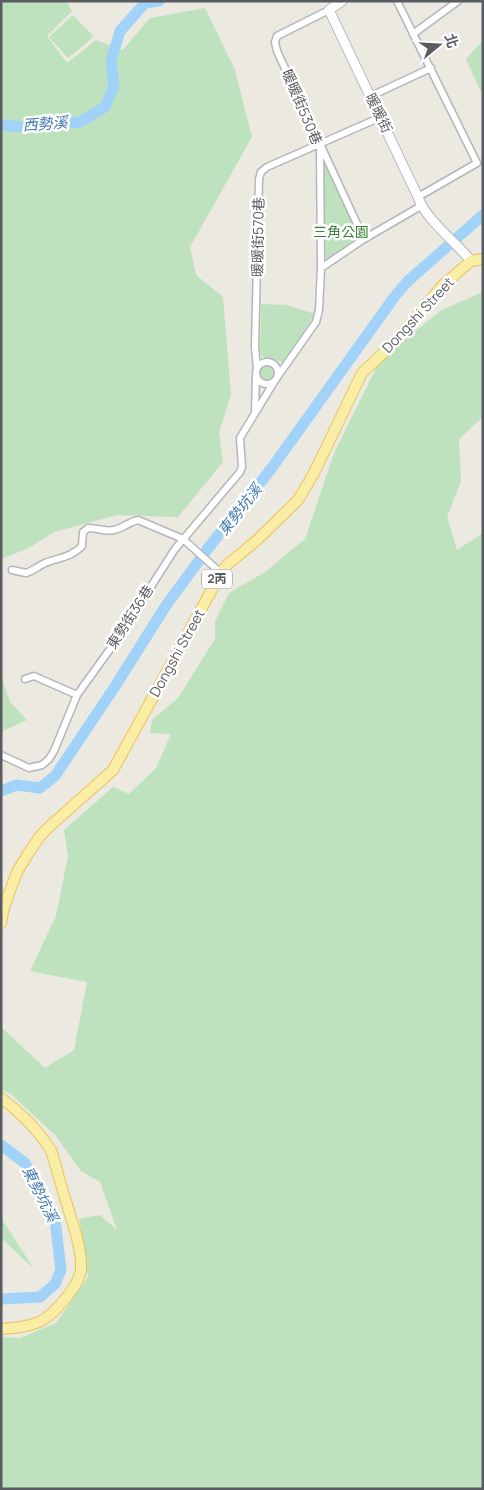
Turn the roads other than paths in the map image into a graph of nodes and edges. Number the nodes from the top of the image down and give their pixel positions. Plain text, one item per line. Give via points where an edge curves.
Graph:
1 (342, 1) edge
2 (397, 1) edge
3 (458, 1) edge
4 (329, 10) junction
5 (413, 34) junction
6 (430, 68) junction
7 (371, 96) junction
8 (381, 117) junction
9 (320, 144) junction
10 (420, 201) junction
11 (364, 239) junction
12 (469, 257) junction
13 (483, 259) edge
14 (321, 268) junction
15 (257, 368) junction
16 (256, 376) junction
17 (276, 379) junction
18 (255, 412) junction
19 (183, 538) junction
20 (12, 570) dead end
21 (217, 570) junction
22 (25, 679) dead end
23 (77, 696) junction
24 (1, 755) edge
25 (1, 923) edge
26 (1, 1098) edge
27 (1, 1329) edge

1 - 4 street
2 - 5 street
3 - 5 street
4 - 7 street, 暖暖街
4 - 9 street, 暖暖街530巷 via 277,36 275,42
5 - 6 street
6 - 7 street
6 - 10 street via 477,163
7 - 8 street, 暖暖街
8 - 9 street, 暖暖街570巷
8 - 10 street, 暖暖街
9 - 11 street
9 - 14 street, 暖暖街530巷
9 - 15 street, 暖暖街570巷 via 261,172
10 - 11 street
10 - 12 street, 暖暖街 via 440,228
11 - 14 street
12 - 13 main road
12 - 21 main road, Dongshi Street / 2丙 via 398,339 362,373 298,500 257,540
14 - 17 street, 暖暖街530巷 via 320,310 316,322
15 - 16 street
15 - 17 street via 266,362 273,363 278,368
16 - 17 street via 264,384 271,384
16 - 18 street
17 - 18 street, 暖暖街530巷
18 - 19 street via 240,438 240,472
19 - 20 street via 138,520 116,530 88,528 83,532 82,546 78,550 26,573
19 - 21 street
19 - 23 street, 東勢街36巷
21 - 25 main road, Dongshi Street / 2丙 via 112,770 40,836 14,879
22 - 23 street via 34,676
23 - 24 street, 東勢街36巷 via 54,751 42,765 28,768
26 - 27 main road via 33,1127 51,1150 75,1234 81,1269 80,1277 66,1297 45,1319 19,1328

